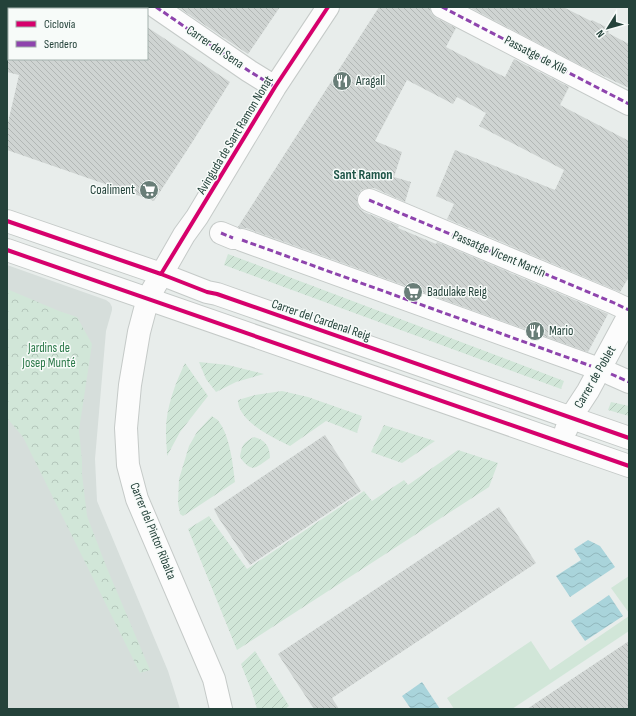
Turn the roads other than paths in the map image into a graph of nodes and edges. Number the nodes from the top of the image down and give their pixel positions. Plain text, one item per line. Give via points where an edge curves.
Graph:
1 (156, 7) edge
2 (328, 7) edge
3 (442, 7) edge
4 (275, 87) junction
5 (629, 104) edge
6 (369, 200) dead end
7 (7, 221) edge
8 (232, 237) dead end
9 (7, 250) edge
10 (161, 274) junction
11 (148, 298) junction
12 (629, 310) edge
13 (629, 315) edge
14 (610, 374) edge
15 (571, 417) junction
16 (629, 438) edge
17 (560, 442) junction
18 (629, 466) edge
19 (221, 709) edge

1 - 4 street, Carrer del Sena
2 - 4 street, Avinguda de Sant Ramon Nonat
3 - 5 street, Passatge de Xile
4 - 10 street, Avinguda de Sant Ramon Nonat
6 - 12 street, Passatge Vicent Martín
7 - 10 street, Carrer del Cardenal Reig
8 - 14 street
9 - 11 street
10 - 11 street, Avinguda de Sant Ramon Nonat
10 - 15 street, Carrer del Cardenal Reig
11 - 17 street
11 - 19 street, Carrer del Pintor Ribalta via 130,385 126,428 128,465 137,500 214,679
13 - 15 street, Carrer de Poblet
15 - 16 street, Carrer del Cardenal Reig
15 - 17 street
17 - 18 street

